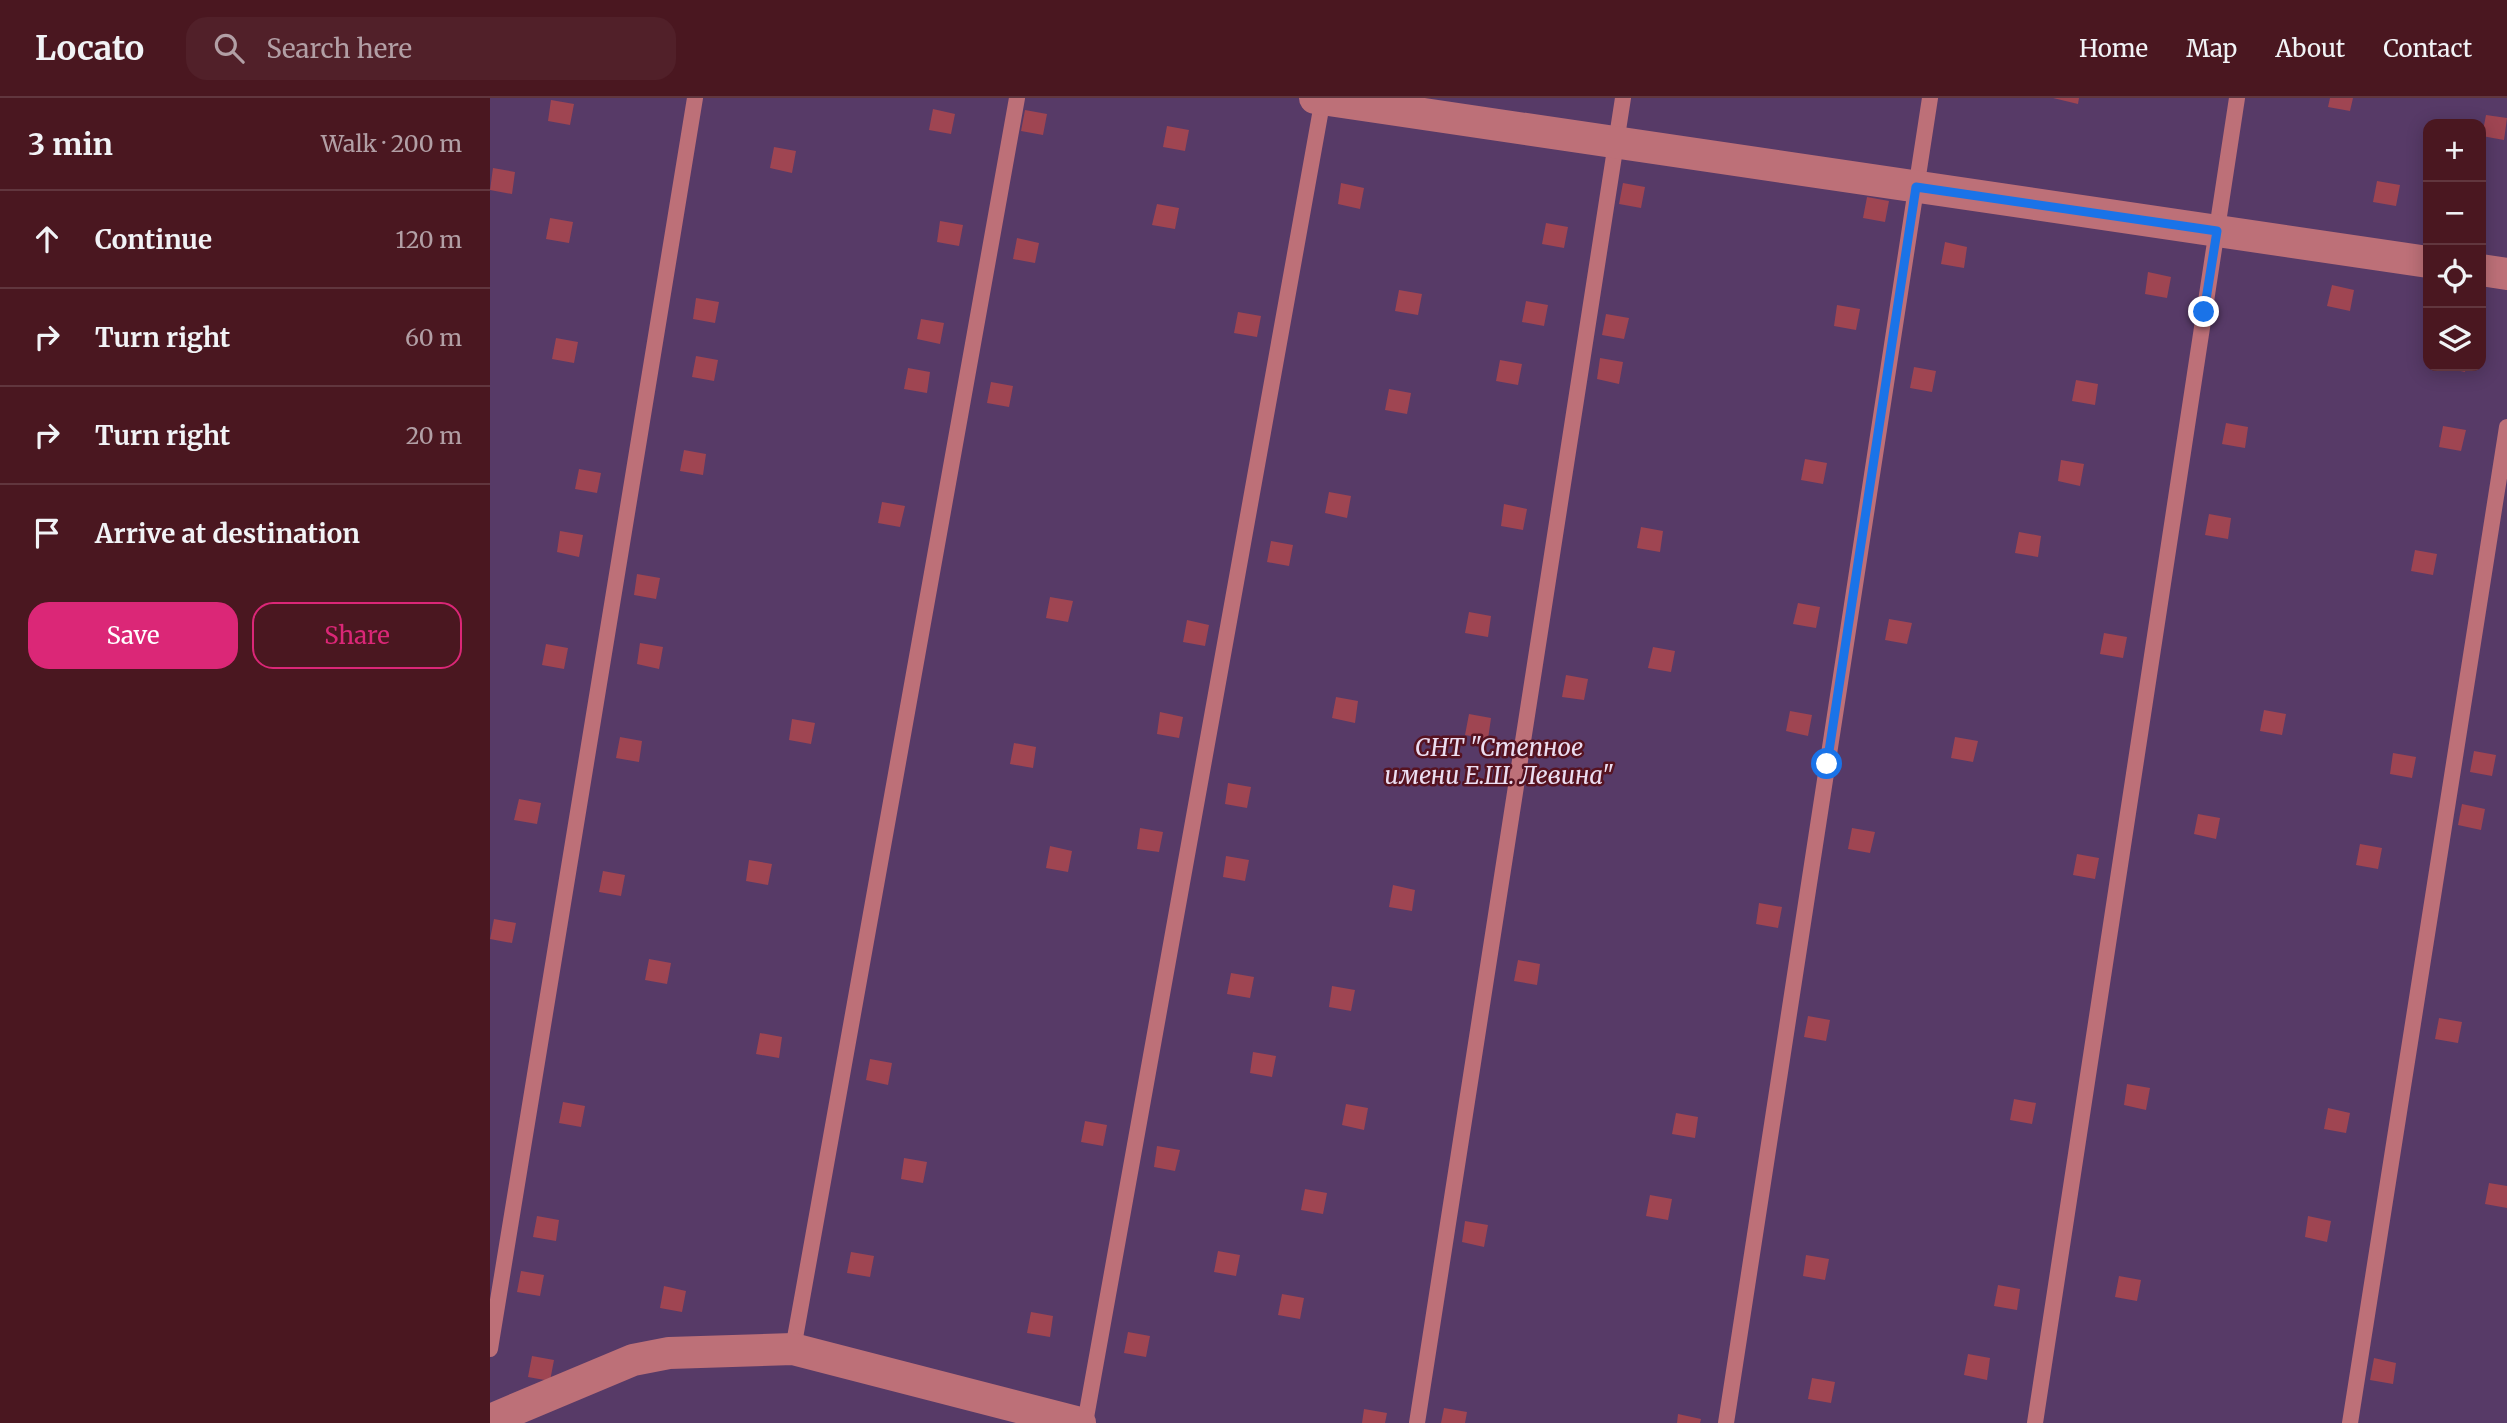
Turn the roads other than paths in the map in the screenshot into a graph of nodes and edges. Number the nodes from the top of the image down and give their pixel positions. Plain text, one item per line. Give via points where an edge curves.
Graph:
1 (695, 98) edge
2 (1017, 98) edge
3 (1320, 98) edge
4 (1623, 98) edge
5 (1930, 98) edge
6 (2237, 98) edge
7 (1616, 142) junction
8 (1916, 187) junction
9 (2217, 231) junction
10 (2423, 261) edge
11 (2486, 271) edge
12 (2507, 274) edge
13 (2507, 427) edge
14 (490, 1349) edge
15 (793, 1349) junction
16 (490, 1420) edge
17 (1082, 1423) edge
18 (1417, 1423) edge
19 (1726, 1423) edge
20 (2035, 1423) edge
21 (2350, 1423) edge

1 - 14 lane
2 - 15 lane
3 - 7 street
3 - 17 lane
4 - 7 lane
5 - 8 lane
6 - 9 lane
7 - 8 street
7 - 18 lane
8 - 9 street
8 - 19 lane
9 - 10 street
9 - 20 lane
11 - 12 street
13 - 21 lane
15 - 16 street via 669,1353 633,1360
15 - 17 street

